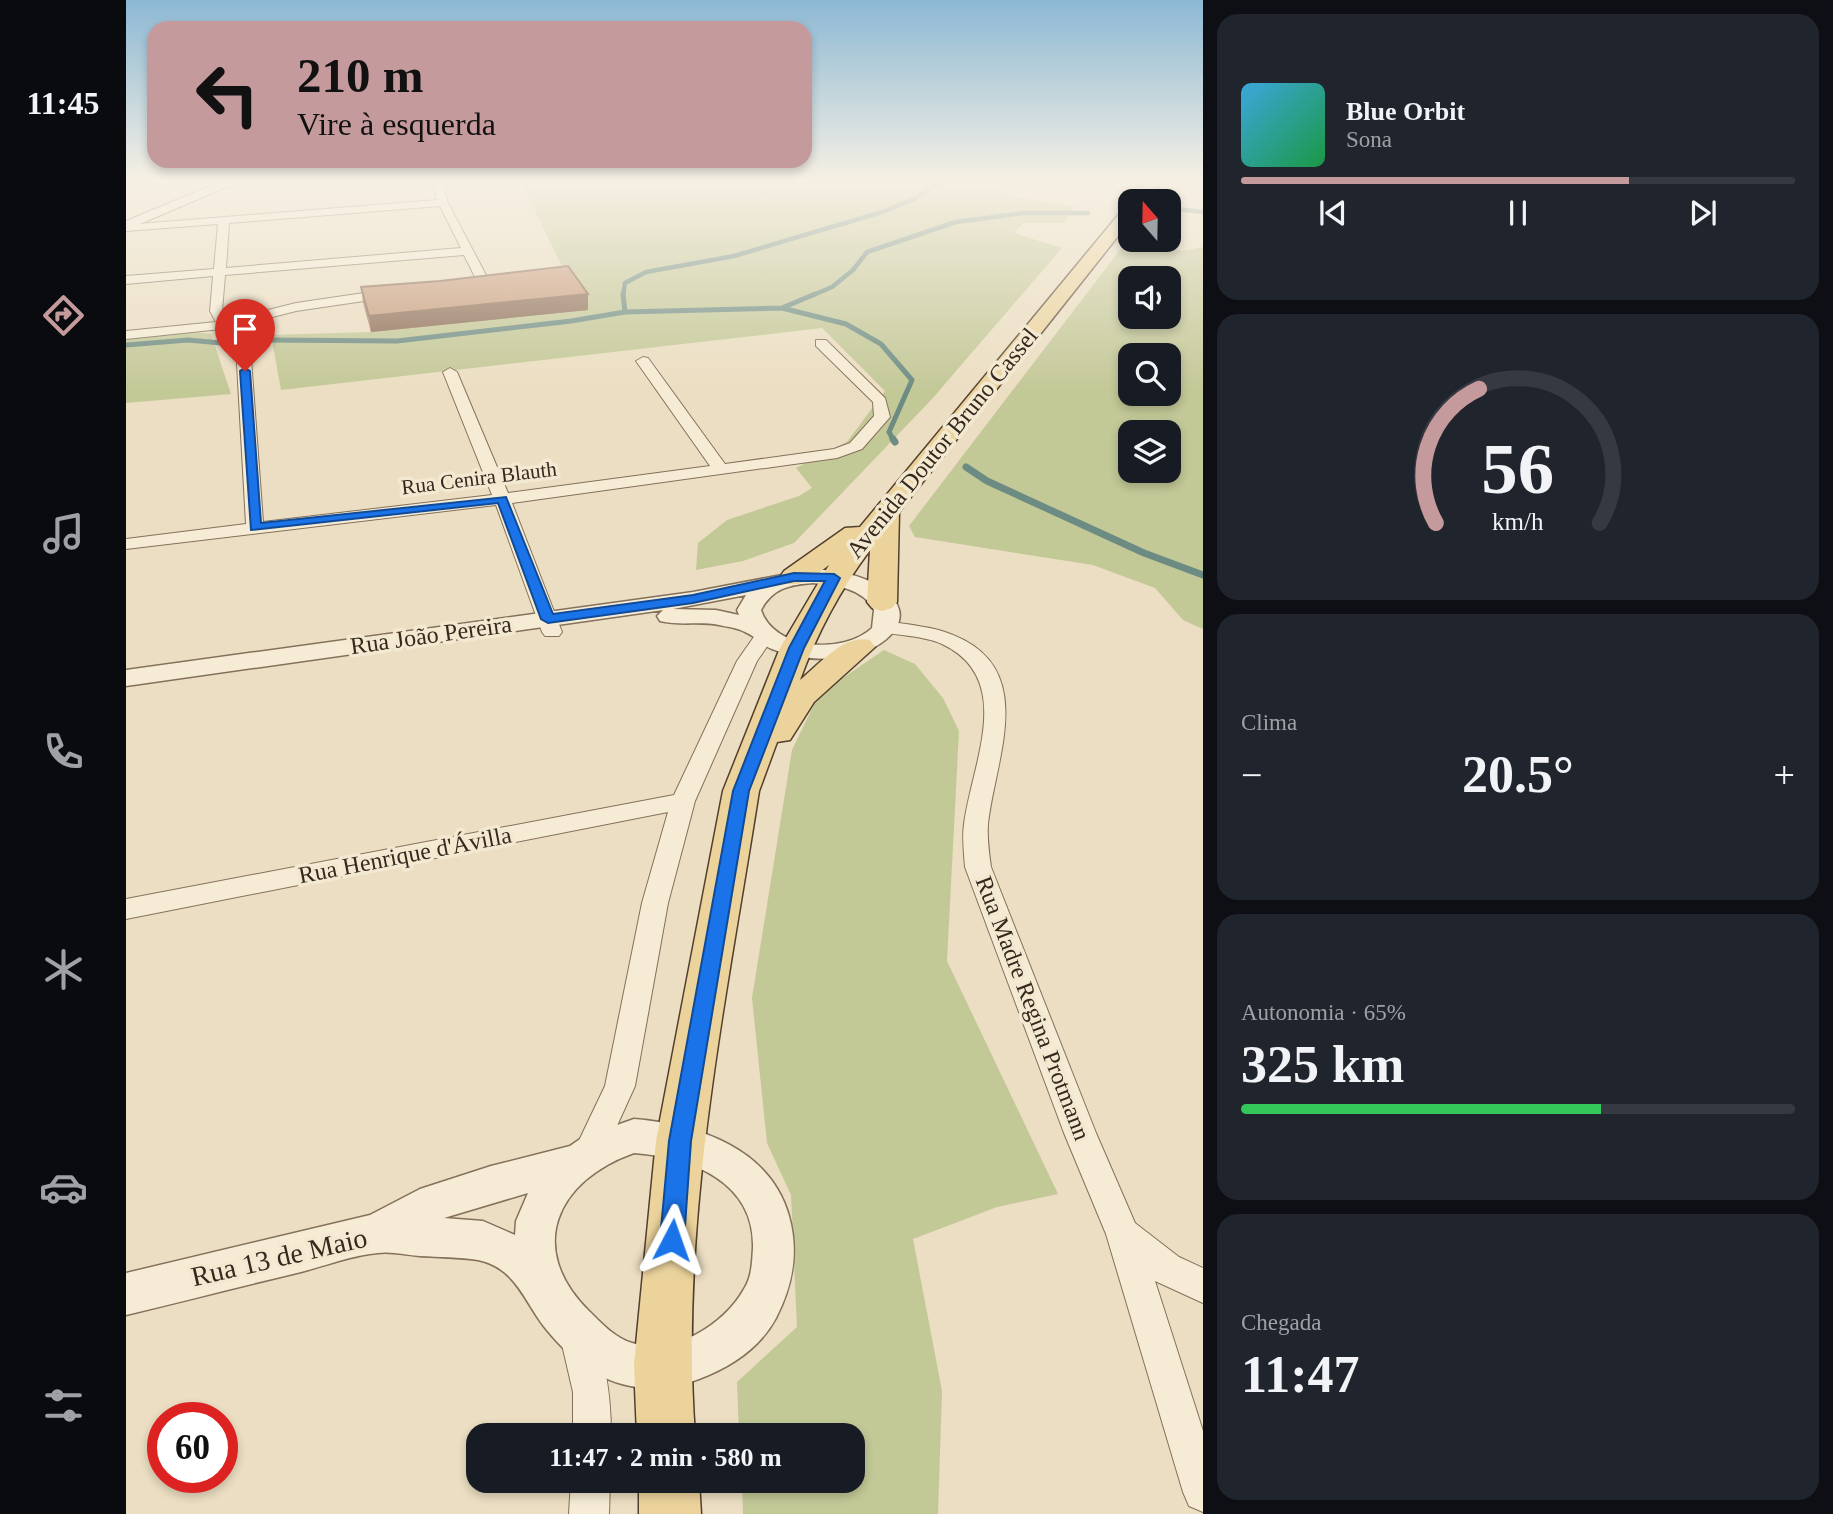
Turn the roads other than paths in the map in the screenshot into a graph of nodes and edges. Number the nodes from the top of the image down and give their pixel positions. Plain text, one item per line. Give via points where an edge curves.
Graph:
1 (221, 251) edge
2 (469, 251) joint
3 (1098, 251) edge
4 (219, 272) junction
5 (126, 280) edge
6 (438, 289) edge
7 (411, 292) edge
8 (216, 311) joint
9 (225, 325) junction
10 (126, 335) edge
11 (821, 343) dead end
12 (643, 361) dead end
13 (450, 372) dead end
14 (837, 453) joint
15 (720, 468) junction
16 (502, 499) junction
17 (886, 511) junction
18 (256, 527) junction
19 (126, 544) edge
20 (834, 578) junction
21 (786, 579) junction
22 (875, 625) junction
23 (550, 626) junction
24 (760, 631) junction
25 (796, 648) junction
26 (126, 678) edge
27 (126, 693) edge
28 (741, 791) junction
29 (683, 802) junction
30 (126, 909) edge
31 (680, 1141) junction
32 (582, 1156) junction
33 (378, 1233) junction
34 (1123, 1234) junction
35 (545, 1285) junction
36 (1203, 1286) edge
37 (126, 1294) edge
38 (578, 1333) junction
39 (662, 1365) junction
40 (592, 1423) edge
41 (665, 1423) edge
42 (1203, 1492) edge
43 (590, 1493) edge
44 (669, 1493) edge
45 (589, 1514) edge
46 (670, 1514) edge

1 - 4 street
2 - 4 street
2 - 6 street via 481,276 479,283
3 - 17 main road, Avenida Doutor Bruno Cassel
4 - 5 street
4 - 8 street
7 - 9 street via 296,307
8 - 9 street
9 - 10 street
9 - 18 street via 243,345
11 - 14 street via 880,401 882,417 856,446
12 - 15 street
13 - 16 street
14 - 15 street, Rua Cenira Blauth
15 - 16 street, Rua Cenira Blauth
16 - 18 street, Rua Cenira Blauth
16 - 23 street
17 - 20 main road, Avenida Doutor Bruno Cassel
17 - 21 main road
17 - 22 main road
18 - 19 street, Rua Cenira Blauth
20 - 21 street, Rua João Pereira
20 - 22 street, Rua João Pereira via 870,591
20 - 25 main road, Avenida Doutor Bruno Cassel
21 - 23 street, Rua João Pereira
21 - 24 street via 757,593 749,610
22 - 25 street, Rua João Pereira via 837,651
22 - 28 main road via 801,696
22 - 34 street, Rua Madre Regina Protmann via 948,639 969,651 990,675 996,702 994,742 976,821 978,867
23 - 24 street, Rua João Pereira via 688,614 716,617
23 - 26 street, Rua João Pereira
23 - 27 street, Rua João Pereira
24 - 25 street, Rua João Pereira
24 - 29 street
25 - 28 main road, Avenida Doutor Bruno Cassel
28 - 31 main road, Avenida Doutor Bruno Cassel
29 - 30 street, Rua Henrique d'Ávilla
29 - 32 street via 655,903 620,1086
31 - 32 street via 634,1136 611,1141
31 - 39 main road, Avenida Doutor Bruno Cassel
31 - 39 street via 710,1151 736,1168 757,1191 770,1220 775,1252 770,1284 754,1315 730,1340 699,1357
32 - 33 street via 420,1208
32 - 35 street via 548,1190 537,1217 534,1247
33 - 35 street, Rua 13 de Maio via 482,1241 519,1258
33 - 37 street, Rua 13 de Maio
34 - 36 street, Rua Madre Regina Protmann via 1167,1269
34 - 42 street
35 - 38 street
38 - 39 street via 617,1359 639,1367
38 - 40 street via 592,1392
39 - 41 main road, Avenida Doutor Bruno Cassel
43 - 45 street
44 - 46 main road

